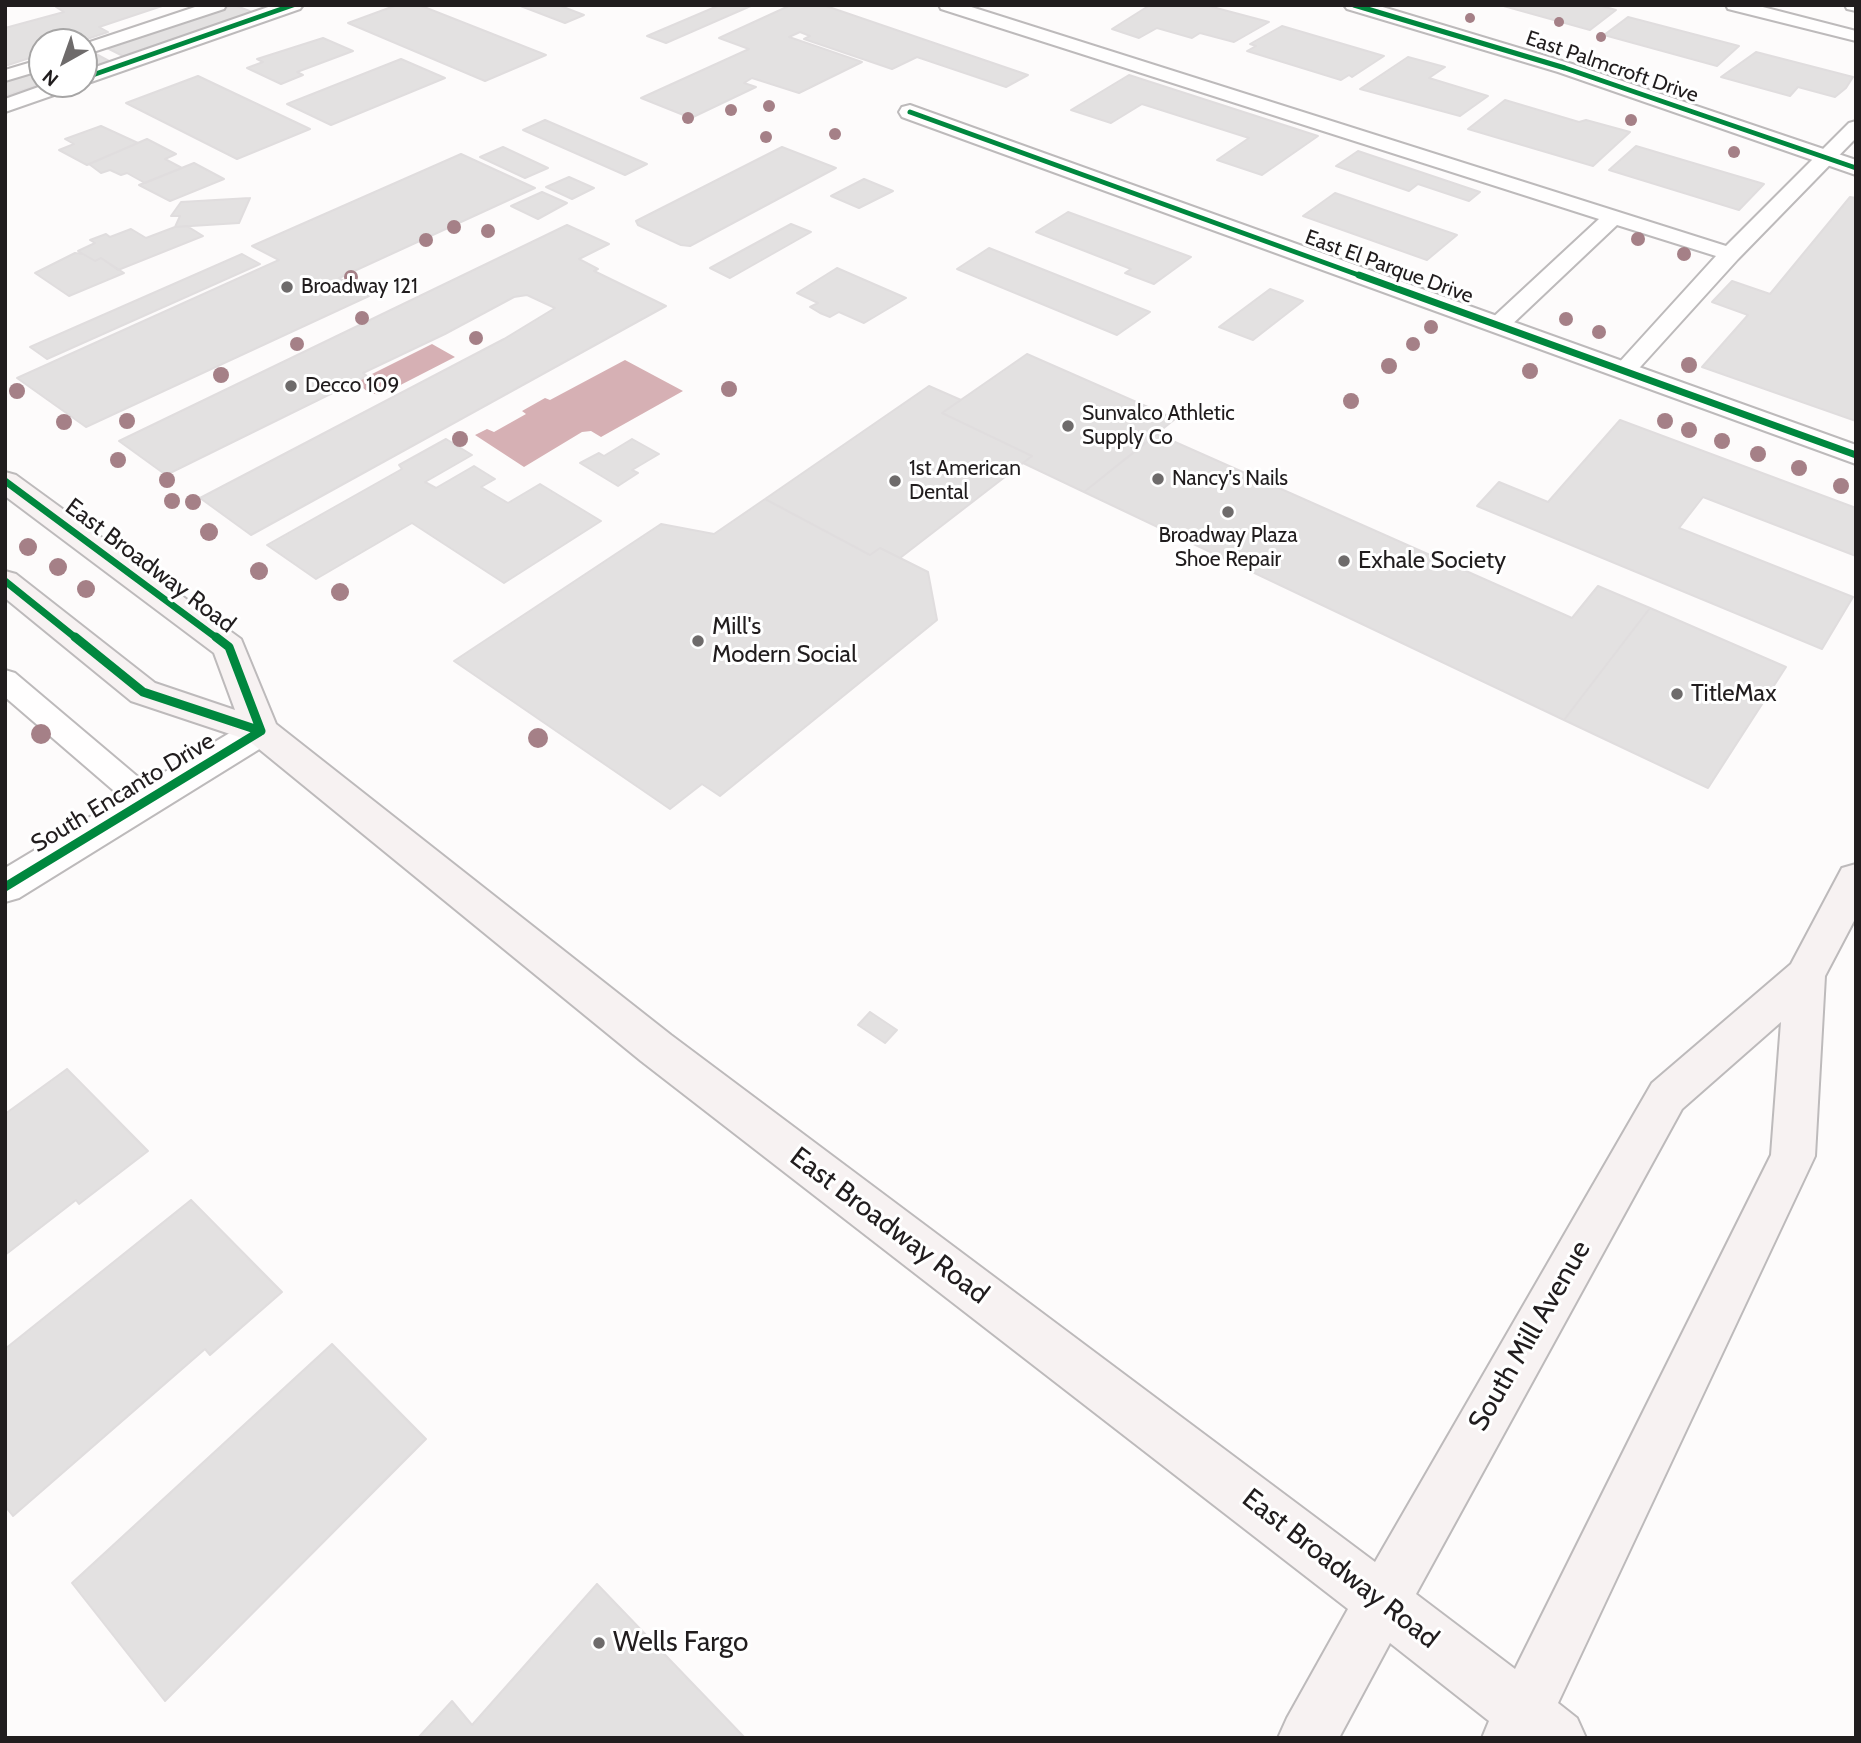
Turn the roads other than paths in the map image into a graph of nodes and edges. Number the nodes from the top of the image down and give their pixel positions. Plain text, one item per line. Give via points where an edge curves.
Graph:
1 (218, 5) edge
2 (293, 5) edge
3 (947, 5) edge
4 (1354, 5) edge
5 (1734, 5) edge
6 (1856, 36) edge
7 (98, 45) edge
8 (28, 69) edge
9 (98, 73) edge
10 (5, 76) edge
11 (28, 98) edge
12 (5, 106) edge
13 (910, 112) dead end
14 (1856, 127) edge
15 (1826, 158) junction
16 (1856, 168) edge
17 (1612, 216) junction
18 (1730, 254) junction
19 (1498, 325) junction
20 (1624, 371) junction
21 (1856, 455) edge
22 (5, 481) edge
23 (5, 581) edge
24 (5, 680) edge
25 (261, 731) junction
26 (146, 802) junction
27 (1856, 879) edge
28 (5, 887) edge
29 (1805, 976) junction
30 (1381, 1601) junction
31 (1531, 1729) edge
32 (1307, 1738) edge

1 - 7 lane
2 - 9 street
3 - 17 lane
4 - 15 street, East Palmcroft Drive via 1565,68
5 - 6 lane
8 - 10 lane
11 - 12 street
13 - 19 street, East El Parque Drive
14 - 15 lane
15 - 16 street, East Palmcroft Drive
15 - 18 lane
17 - 18 lane
17 - 19 lane
18 - 20 lane
19 - 20 street, East El Parque Drive
20 - 21 street, East El Parque Drive
22 - 25 main road, East Broadway Road via 229,647
23 - 25 main road, East Broadway Road via 144,692
24 - 26 lane
25 - 26 street, South Encanto Drive
25 - 30 main road, East Broadway Road via 656,1048
26 - 28 street, South Encanto Drive
27 - 29 main road, South Mill Avenue
29 - 30 main road, South Mill Avenue via 1667,1096
29 - 31 main road, South Mill Avenue via 1793,1156
30 - 31 main road, East Broadway Road
30 - 32 main road, South Mill Avenue

